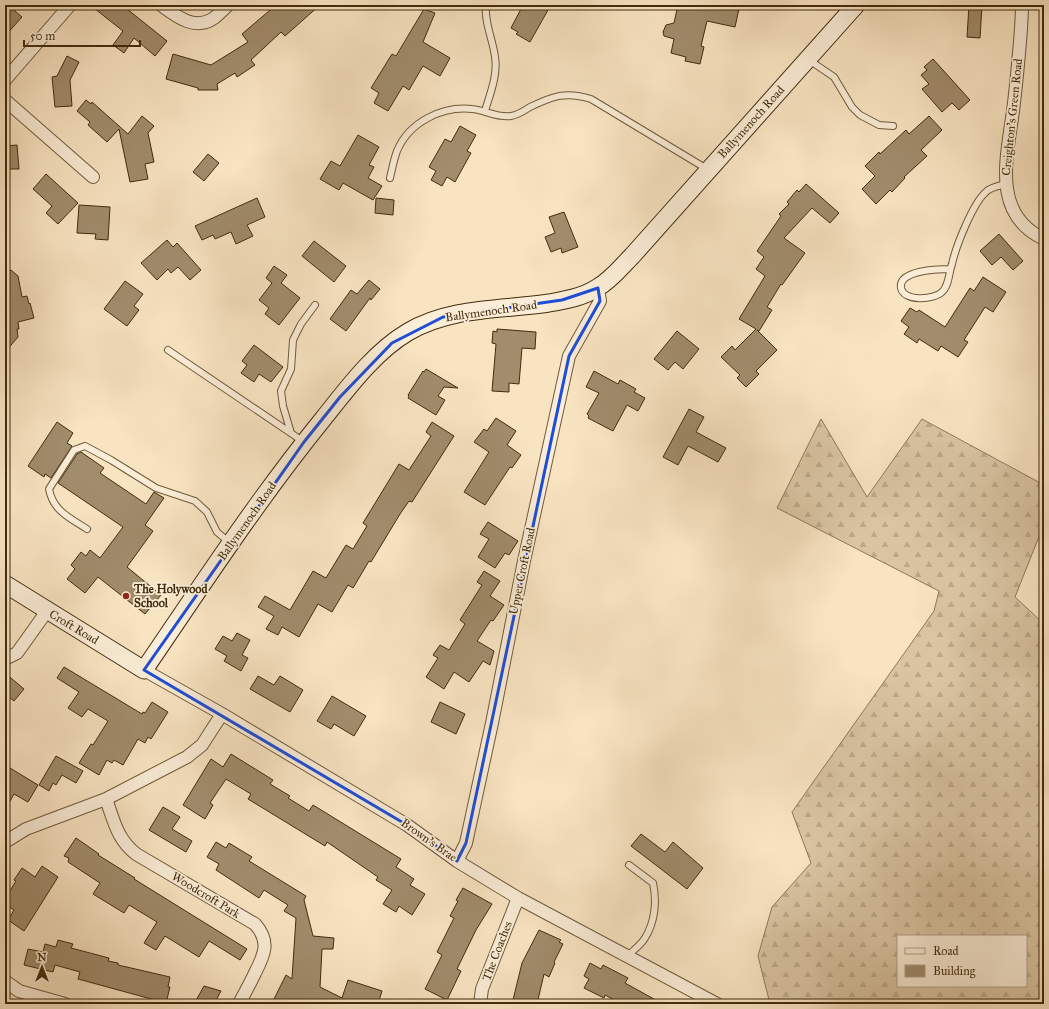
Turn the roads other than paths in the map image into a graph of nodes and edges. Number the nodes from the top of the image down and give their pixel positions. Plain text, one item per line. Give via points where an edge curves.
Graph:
1 (70, 5) edge
2 (161, 5) edge
3 (228, 5) edge
4 (486, 5) edge
5 (856, 5) edge
6 (1022, 5) edge
7 (808, 59) junction
8 (5, 80) edge
9 (5, 100) edge
10 (485, 111) junction
11 (893, 126) dead end
12 (708, 170) junction
13 (93, 178) dead end
14 (390, 178) dead end
15 (1006, 184) junction
16 (1044, 239) edge
17 (950, 269) junction
18 (598, 288) junction
19 (315, 304) dead end
20 (168, 350) dead end
21 (298, 438) junction
22 (87, 529) dead end
23 (231, 544) junction
24 (5, 584) edge
25 (47, 611) junction
26 (5, 659) edge
27 (144, 670) junction
28 (222, 714) junction
29 (106, 799) junction
30 (5, 842) edge
31 (457, 861) junction
32 (629, 865) dead end
33 (518, 898) junction
34 (628, 956) junction
35 (5, 981) edge
36 (65, 1004) edge
37 (239, 1004) edge
38 (480, 1004) edge
39 (717, 1004) edge

1 - 8 street
2 - 3 street via 190,23 214,18
4 - 10 lane via 496,57 492,89
5 - 7 street, Ballymenoch Road
6 - 15 street, Creighton's Green Road via 1019,54 1006,157
7 - 11 lane via 834,77 852,107 860,115 879,126
7 - 12 street, Ballymenoch Road
9 - 13 street
10 - 12 lane via 493,115 509,116 552,97 572,94 582,96
10 - 14 lane via 461,108 449,110 417,125 402,142
12 - 18 street, Ballymenoch Road via 616,273
15 - 16 street, Creighton's Green Road via 1016,214 1028,228
15 - 17 lane via 986,191 975,206
17 - 17 lane via 945,288 937,295 918,298 903,292 901,287 903,279 907,276 930,270
18 - 21 street, Ballymenoch Road via 562,300 464,313 425,323 408,332 378,355
18 - 31 street, Upper Croft Road via 600,301 569,356 466,843
19 - 21 lane via 293,340 291,369 281,391 283,406
20 - 21 lane
21 - 23 street, Ballymenoch Road
22 - 23 lane via 58,510 48,489 74,450 85,446 156,488 194,501 206,512 217,532
23 - 27 street, Ballymenoch Road
24 - 25 street, Croft Road
25 - 26 street via 17,653
25 - 27 street, Croft Road
27 - 28 street, Brown's Brae
28 - 29 street via 202,745 187,757
28 - 31 street, Brown's Brae via 407,825
29 - 30 street via 26,829
29 - 37 street, Woodcroft Park via 121,838 127,846 256,924 264,940 265,952
31 - 33 street, Brown's Brae
32 - 34 lane via 653,883 656,895 651,926 645,939
33 - 34 street, Brown's Brae
33 - 38 street, The Coaches via 482,989
34 - 39 street, Brown's Brae
35 - 36 street via 19,991

